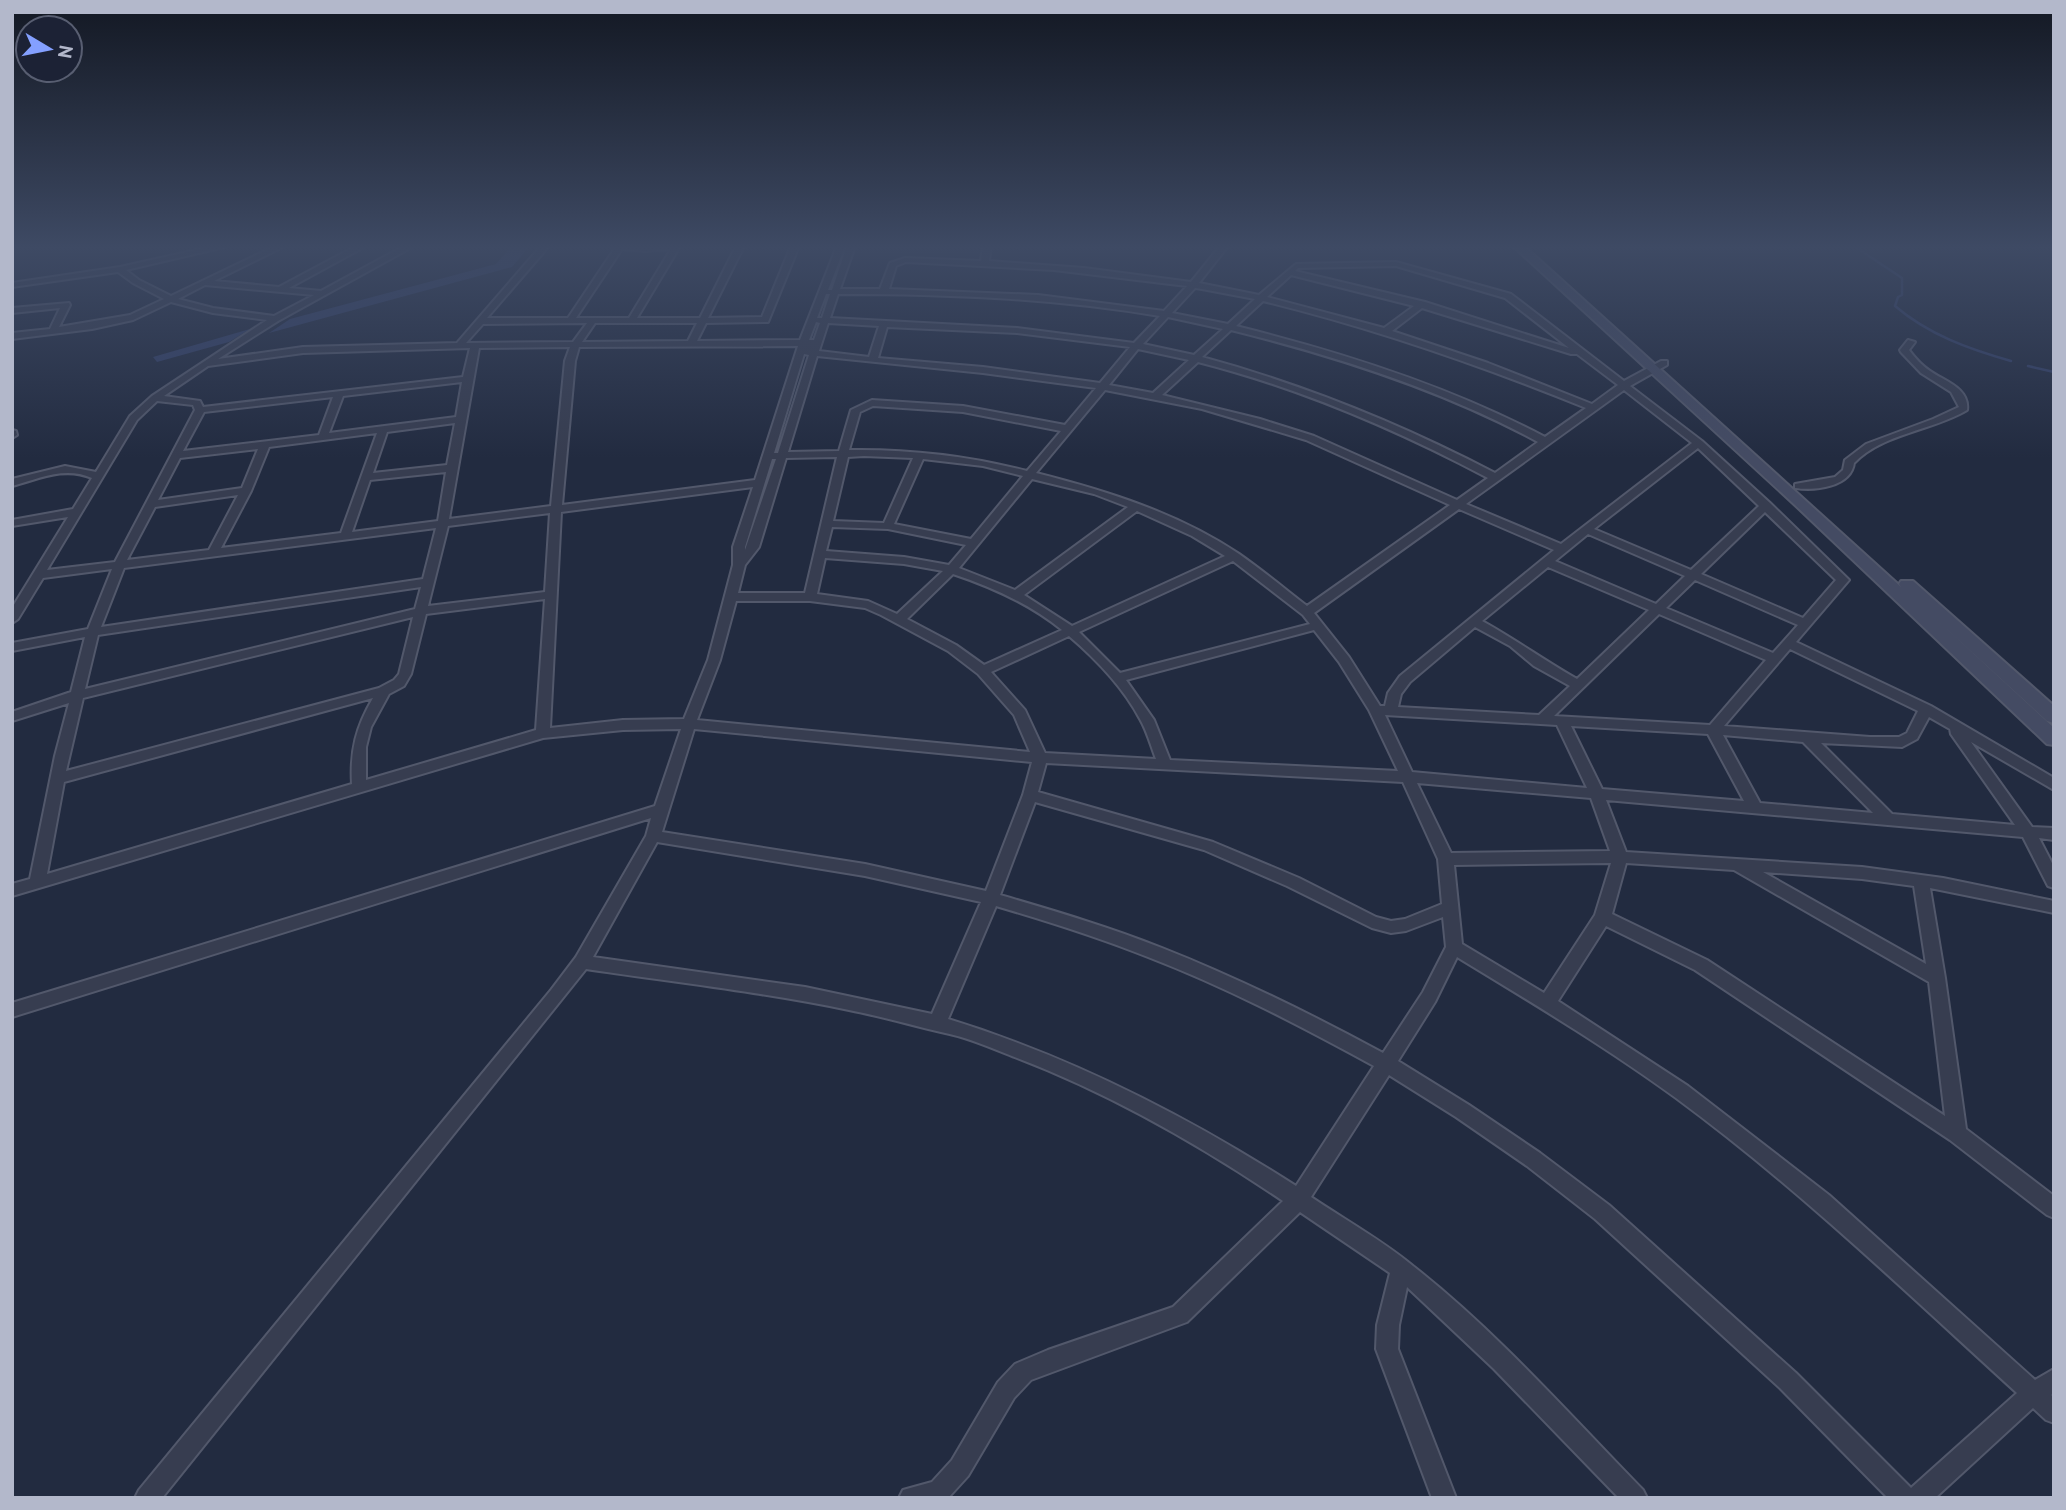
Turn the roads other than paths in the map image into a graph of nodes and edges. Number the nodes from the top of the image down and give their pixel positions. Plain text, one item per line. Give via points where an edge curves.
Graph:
1 (60, 316) edge
2 (131, 316) edge
3 (255, 316) edge
4 (280, 316) edge
5 (485, 316) edge
6 (573, 316) edge
7 (634, 316) edge
8 (704, 316) edge
9 (766, 316) edge
10 (813, 316) edge
11 (826, 316) edge
12 (1164, 316) edge
13 (1177, 316) edge
14 (1242, 316) edge
15 (1329, 316) edge
16 (1405, 316) edge
17 (1461, 316) edge
18 (1533, 316) edge
19 (1601, 316) edge
20 (1606, 316) edge
21 (275, 319) junction
22 (812, 320) junction
23 (825, 320) junction
24 (481, 321) junction
25 (570, 321) junction
26 (631, 321) junction
27 (702, 321) junction
28 (592, 322) junction
29 (884, 324) junction
30 (1230, 328) junction
31 (1386, 331) junction
32 (53, 332) junction
33 (12, 336) edge
34 (1911, 342) dead end
35 (691, 344) junction
36 (475, 345) junction
37 (575, 345) junction
38 (459, 346) junction
39 (1136, 346) junction
40 (802, 347) junction
41 (816, 348) junction
42 (1586, 357) junction
43 (1196, 358) junction
44 (873, 360) junction
45 (205, 364) junction
46 (1659, 366) junction
47 (467, 379) junction
48 (1105, 385) junction
49 (1623, 386) junction
50 (339, 394) junction
51 (786, 396) junction
52 (800, 397) junction
53 (1154, 397) junction
54 (155, 398) junction
55 (1595, 408) junction
56 (200, 410) junction
57 (460, 419) junction
58 (776, 428) junction
59 (790, 428) junction
60 (383, 429) junction
61 (1068, 429) junction
62 (323, 437) junction
63 (1546, 442) junction
64 (1698, 443) junction
65 (265, 445) junction
66 (843, 454) junction
67 (178, 455) junction
68 (767, 456) junction
69 (782, 456) junction
70 (919, 456) junction
71 (452, 468) junction
72 (1031, 473) junction
73 (97, 476) junction
74 (366, 477) junction
75 (1497, 478) junction
76 (12, 483) edge
77 (759, 483) junction
78 (1800, 486) junction
79 (246, 491) junction
80 (152, 504) junction
81 (752, 504) junction
82 (767, 504) junction
83 (1459, 505) junction
84 (1766, 505) junction
85 (1136, 506) junction
86 (556, 507) junction
87 (76, 512) junction
88 (443, 522) junction
89 (12, 523) edge
90 (827, 524) junction
91 (888, 526) junction
92 (1587, 530) junction
93 (346, 534) junction
94 (974, 542) junction
95 (1562, 549) junction
96 (214, 551) junction
97 (821, 554) junction
98 (1234, 556) junction
99 (1547, 562) junction
100 (120, 563) junction
101 (739, 565) junction
102 (951, 570) junction
103 (39, 575) junction
104 (1694, 575) junction
105 (428, 582) junction
106 (1017, 594) junction
107 (551, 595) junction
108 (729, 597) junction
109 (810, 597) junction
110 (1659, 608) junction
111 (421, 611) junction
112 (1307, 612) junction
113 (12, 619) edge
114 (899, 619) junction
115 (1474, 622) junction
116 (1807, 624) junction
117 (1319, 625) junction
118 (1073, 631) junction
119 (93, 632) junction
120 (1789, 644) junction
121 (12, 647) edge
122 (1775, 659) junction
123 (983, 671) junction
124 (1117, 678) junction
125 (1579, 685) junction
126 (384, 691) junction
127 (77, 695) junction
128 (1926, 709) junction
129 (1383, 711) junction
130 (12, 717) edge
131 (2054, 717) edge
132 (1541, 721) junction
133 (1562, 722) junction
134 (689, 724) junction
135 (1951, 724) junction
136 (1713, 730) junction
137 (543, 733) junction
138 (1807, 737) junction
139 (2054, 739) edge
140 (1040, 758) junction
141 (1165, 764) junction
142 (1407, 777) junction
143 (59, 778) junction
144 (2054, 785) edge
145 (360, 788) junction
146 (1596, 792) junction
147 (1030, 795) junction
148 (1754, 806) junction
149 (661, 810) junction
150 (1888, 819) junction
151 (2028, 832) junction
152 (2054, 834) edge
153 (653, 836) junction
154 (1620, 857) junction
155 (1446, 859) junction
156 (1734, 864) junction
157 (1922, 881) junction
158 (2054, 882) edge
159 (37, 883) junction
160 (12, 890) edge
161 (991, 898) junction
162 (1452, 907) junction
163 (2054, 907) edge
164 (1603, 917) junction
165 (1454, 947) junction
166 (582, 962) junction
167 (1937, 978) junction
168 (1547, 1003) junction
169 (12, 1010) edge
170 (937, 1024) junction
171 (1385, 1062) junction
172 (1957, 1135) junction
173 (1299, 1199) junction
174 (2054, 1208) edge
175 (1401, 1270) junction
176 (2054, 1380) edge
177 (2034, 1393) junction
178 (2054, 1412) edge
179 (147, 1498) edge
180 (911, 1498) edge
181 (1444, 1498) edge
182 (1635, 1498) edge
183 (1904, 1498) edge
184 (1917, 1498) edge

1 - 32 street
2 - 32 street
3 - 21 street
4 - 21 street
5 - 24 street
6 - 25 street
7 - 26 street
8 - 27 street
9 - 27 street
10 - 22 street
11 - 23 street
12 - 39 street
13 - 30 street
14 - 30 street
15 - 31 street
16 - 31 street
17 - 42 street
18 - 42 street
19 - 46 main road
20 - 46 main road
21 - 45 street
22 - 23 street
22 - 40 street
23 - 29 street
23 - 41 street
24 - 25 street
24 - 38 street
25 - 28 street
26 - 27 street
26 - 28 street
27 - 35 street
28 - 37 street
29 - 39 street via 1023,330
29 - 44 street
30 - 43 street
30 - 63 street via 1410,382 1480,409
31 - 55 street
32 - 33 street
34 - 78 street via 1904,350 1912,360 1958,392 1964,408 1861,451 1853,457 1845,476
35 - 37 street
35 - 40 street
36 - 37 street
36 - 38 street
36 - 47 street
37 - 86 street
38 - 45 street via 303,350
39 - 43 street
39 - 48 street
40 - 41 street
40 - 51 street
41 - 44 street
41 - 52 street
42 - 49 street
43 - 53 street
43 - 75 street via 1376,418
44 - 48 street
45 - 54 street
46 - 49 street
46 - 78 main road
46 - 139 main road
47 - 50 street
47 - 57 street
48 - 53 street
48 - 61 street
49 - 55 street
49 - 64 street
50 - 56 street
50 - 62 street
51 - 52 street
51 - 58 street
52 - 59 street
53 - 83 street via 1309,438
54 - 56 street via 197,403
54 - 73 street via 133,418
55 - 63 street
56 - 67 street
57 - 60 street
57 - 71 street
58 - 59 street
58 - 68 street
59 - 69 street
60 - 62 street
60 - 74 street
61 - 66 street via 963,409 872,403 856,410
61 - 72 street
62 - 65 street
63 - 75 street
64 - 84 street
64 - 92 street
65 - 67 street
65 - 79 street
66 - 69 street
66 - 70 street
66 - 90 street
67 - 80 street
68 - 69 street
68 - 77 street
69 - 82 street
70 - 72 street
70 - 91 street
71 - 74 street
71 - 88 street
72 - 85 street
72 - 94 street
73 - 76 street via 61,468
73 - 87 street
74 - 93 street
75 - 83 street
77 - 81 street
77 - 86 street
78 - 131 main road
79 - 80 street
79 - 96 street
80 - 100 street
81 - 82 street
81 - 101 street via 739,547
82 - 101 street via 753,547
83 - 95 street
83 - 112 street
84 - 104 street
84 - 116 street via 1843,580
85 - 98 street
85 - 106 street
86 - 88 street
86 - 107 street
87 - 89 street
87 - 103 street
88 - 93 street
88 - 105 street
90 - 91 street
90 - 97 street
91 - 94 street
92 - 95 street
92 - 104 street
93 - 96 street
94 - 102 street
95 - 99 street
96 - 100 street
97 - 102 street
97 - 109 street
98 - 112 street
98 - 118 street
99 - 110 street
99 - 115 street
100 - 103 street
100 - 119 street
101 - 108 street
102 - 106 street
102 - 114 street
103 - 113 street
104 - 110 street
104 - 116 street
105 - 111 street
105 - 119 street
106 - 118 street
107 - 111 street
107 - 137 street
108 - 109 street
108 - 134 street via 714,660
109 - 114 street via 868,605
110 - 122 street
110 - 125 street
111 - 126 street via 405,674
111 - 127 street
112 - 117 street
114 - 123 street
115 - 125 street
115 - 129 street via 1405,679
116 - 120 street
117 - 124 street
117 - 129 street
118 - 123 street
118 - 124 street
119 - 121 street
119 - 127 street
120 - 122 street
120 - 128 street
122 - 136 street
123 - 140 street via 1020,713
124 - 141 street via 1145,716
125 - 132 street
126 - 143 street
126 - 145 street via 365,722 356,751
127 - 130 street
127 - 143 street
128 - 135 street
128 - 138 street via 1912,736 1902,742
129 - 132 street
129 - 142 street
132 - 133 street
133 - 136 street
133 - 146 street
134 - 137 street
134 - 140 street
134 - 149 street
135 - 144 street
135 - 151 street
136 - 138 street
136 - 148 street
137 - 145 street
138 - 150 street
140 - 141 street
140 - 147 street
141 - 142 street
142 - 146 street
142 - 155 street
143 - 159 street
145 - 159 street
146 - 148 street
146 - 154 street
147 - 161 street
147 - 162 street via 1208,846 1372,922 1406,925
148 - 150 street
149 - 153 street
149 - 169 street
150 - 151 street
151 - 152 street
151 - 158 street
153 - 161 street via 872,872
153 - 166 street
154 - 155 street
154 - 156 street
154 - 164 street
155 - 162 street
156 - 157 street
156 - 167 street
157 - 163 street
157 - 167 street
159 - 160 street
161 - 170 street
161 - 171 street via 1170,959 1276,1004
162 - 165 street
164 - 168 street
164 - 172 street via 1701,965
165 - 168 street
165 - 171 street via 1429,997
166 - 170 street via 818,996
166 - 179 street
167 - 172 street
168 - 177 street via 1682,1092 1811,1194
170 - 173 street via 1045,1059 1143,1105
171 - 173 street
171 - 183 street via 1507,1140 1603,1213 1803,1394
172 - 174 street
173 - 175 street
173 - 180 street via 1180,1315 1023,1373 1006,1390 960,1468 938,1492
175 - 181 street via 1387,1349
175 - 182 street via 1527,1387
176 - 177 street
177 - 178 street
177 - 184 street

